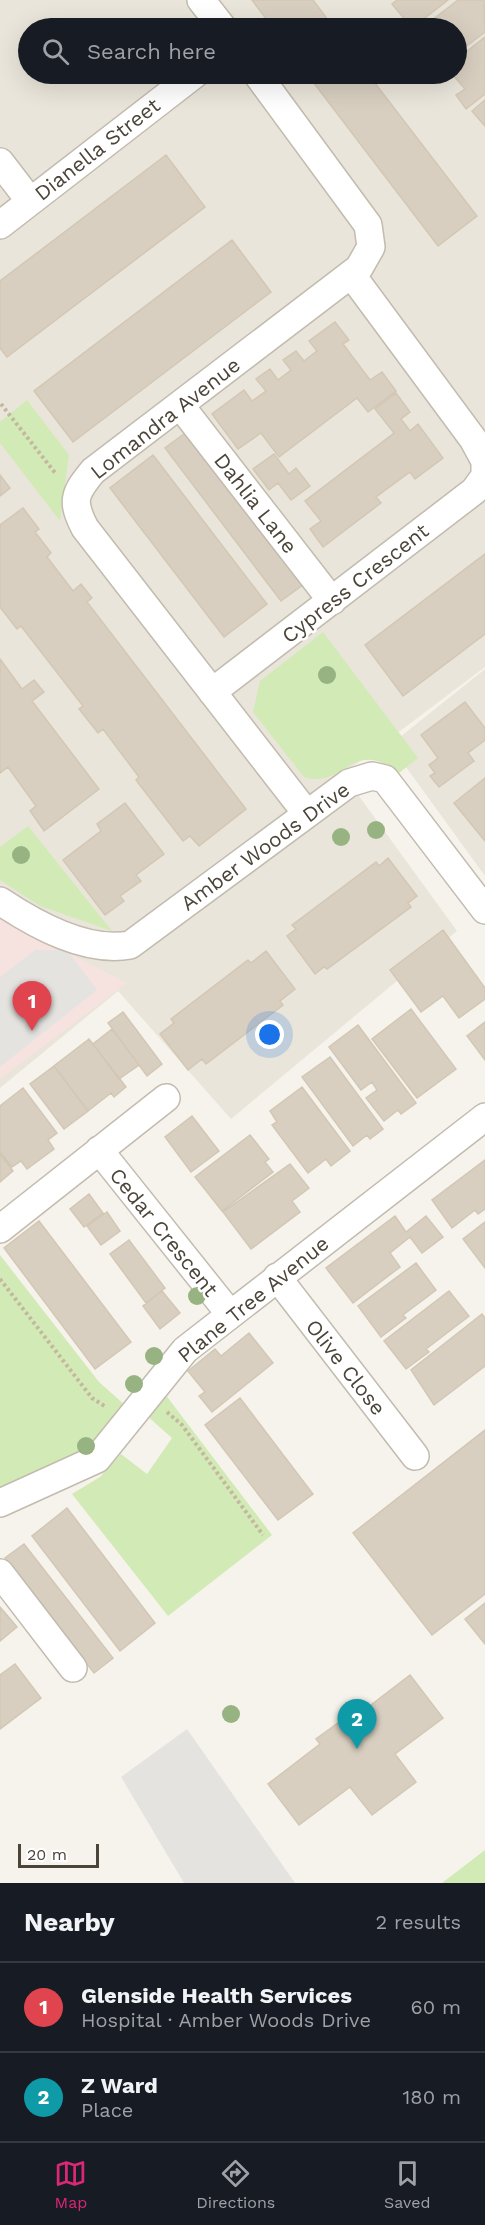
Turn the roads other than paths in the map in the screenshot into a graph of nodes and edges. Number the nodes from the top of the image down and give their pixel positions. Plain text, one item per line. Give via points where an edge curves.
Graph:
1 (201, 0) edge
2 (215, 18) edge
3 (182, 84) edge
4 (264, 84) edge
5 (0, 162) edge
6 (30, 201) junction
7 (0, 225) edge
8 (351, 274) junction
9 (180, 405) junction
10 (485, 463) edge
11 (332, 601) junction
12 (212, 692) junction
13 (307, 814) junction
14 (0, 901) edge
15 (485, 910) edge
16 (166, 1098) dead end
17 (485, 1117) edge
18 (99, 1150) junction
19 (0, 1229) edge
20 (277, 1277) junction
21 (230, 1314) junction
22 (415, 1456) dead end
23 (0, 1503) edge
24 (0, 1574) edge
25 (72, 1668) dead end

1 - 2 street
3 - 6 street, Dianella Street
4 - 8 street, Lomandra Avenue via 368,225 371,247
5 - 6 street
6 - 7 street, Dianella Street
8 - 9 street, Lomandra Avenue
8 - 10 street, Cypress Crescent via 473,439
9 - 11 street, Dahlia Lane
9 - 12 street, Lomandra Avenue via 93,471 78,490 75,510
10 - 11 street, Cypress Crescent via 484,476 474,491
11 - 12 street, Cypress Crescent
12 - 13 street, Lomandra Avenue
13 - 14 street, Amber Woods Drive via 130,945 111,949 86,942 46,927
13 - 15 street, Amber Woods Drive via 359,778 385,779
16 - 18 street, Cedar Crescent
17 - 20 street, Plane Tree Avenue
18 - 19 street, Cedar Crescent
18 - 21 street, Cedar Crescent
20 - 21 street, Plane Tree Avenue
20 - 22 street, Olive Close
21 - 23 street, Plane Tree Avenue via 185,1350 97,1459
24 - 25 street

